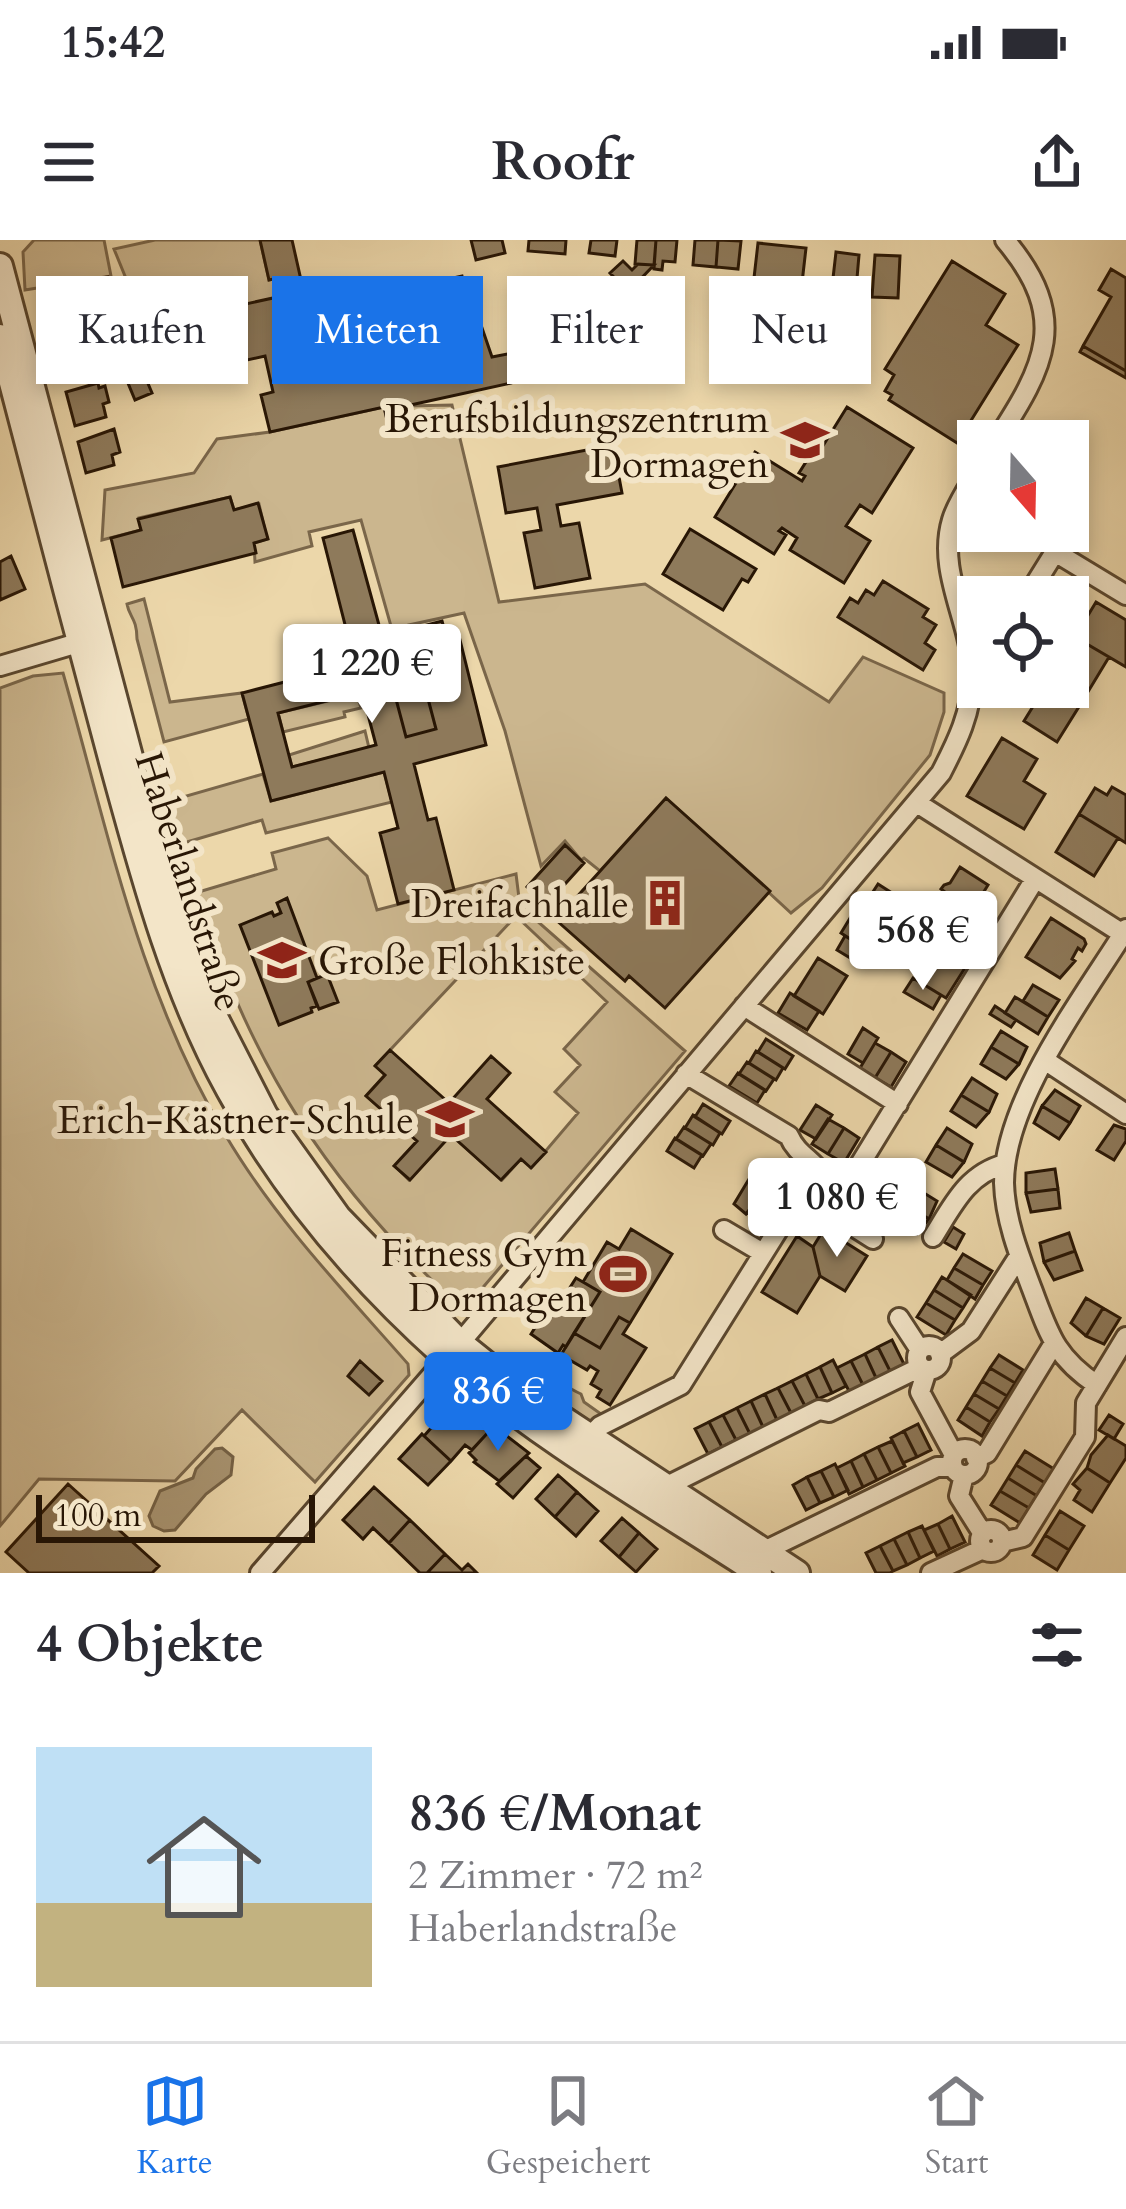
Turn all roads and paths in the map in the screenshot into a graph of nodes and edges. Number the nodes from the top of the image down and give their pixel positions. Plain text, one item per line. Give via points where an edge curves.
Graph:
1 (1007, 242) edge
2 (0, 266) edge
3 (0, 337) edge
4 (1009, 420) edge
5 (957, 508) edge
6 (1041, 576) edge
7 (957, 595) edge
8 (1126, 595) edge
9 (89, 640) junction
10 (0, 666) edge
11 (967, 708) edge
12 (917, 803) junction
13 (1035, 879) junction
14 (1124, 931) edge
15 (744, 1006) junction
16 (1046, 1061) junction
17 (686, 1074) junction
18 (898, 1104) junction
19 (1126, 1114) edge
20 (1005, 1164) junction
21 (819, 1186) junction
22 (846, 1187) junction
23 (836, 1209) junction
24 (724, 1230) dead end
25 (933, 1237) dead end
26 (873, 1238) dead end
27 (763, 1253) junction
28 (1019, 1256) junction
29 (899, 1318) dead end
30 (1126, 1337) edge
31 (1053, 1346) junction
32 (453, 1350) junction
33 (927, 1360) junction
34 (1097, 1384) junction
35 (590, 1436) junction
36 (957, 1466) junction
37 (665, 1487) junction
38 (990, 1544) junction
39 (762, 1562) edge
40 (260, 1573) edge
41 (797, 1573) edge
42 (931, 1573) edge
43 (983, 1573) edge

1 - 4 street via 1039,298 1046,347
2 - 9 street, Haberlandstraße
3 - 9 street, Haberlandstraße
5 - 7 street via 948,538
6 - 8 street via 1055,552
9 - 10 street
9 - 32 street, Haberlandstraße via 149,896 226,1086 350,1262
11 - 12 street via 941,773
12 - 13 street
12 - 15 street
13 - 14 street
13 - 18 street
14 - 16 street
15 - 17 street
15 - 18 street
16 - 19 street
16 - 20 street via 1023,1095
17 - 21 street via 789,1136 796,1152 817,1165
17 - 32 street
18 - 22 street
20 - 25 street via 970,1180
20 - 28 street
21 - 22 street via 835,1176
21 - 23 street via 821,1207
21 - 27 street via 798,1198
22 - 23 street
23 - 26 street
24 - 27 street
27 - 35 street via 681,1385
28 - 31 street
28 - 33 street via 971,1330
29 - 33 street
30 - 34 street
31 - 34 street
31 - 36 street via 975,1470
32 - 35 street, Haberlandstraße
32 - 39 street, Haberlandstraße via 505,1404
32 - 40 street
33 - 36 street via 920,1392
33 - 37 street
34 - 38 street via 1086,1403 1085,1437 1023,1537
35 - 37 street, Haberlandstraße
36 - 38 street via 959,1496
36 - 39 street via 937,1467
37 - 39 street, Haberlandstraße
38 - 42 street
38 - 43 street
39 - 41 street, Haberlandstraße

